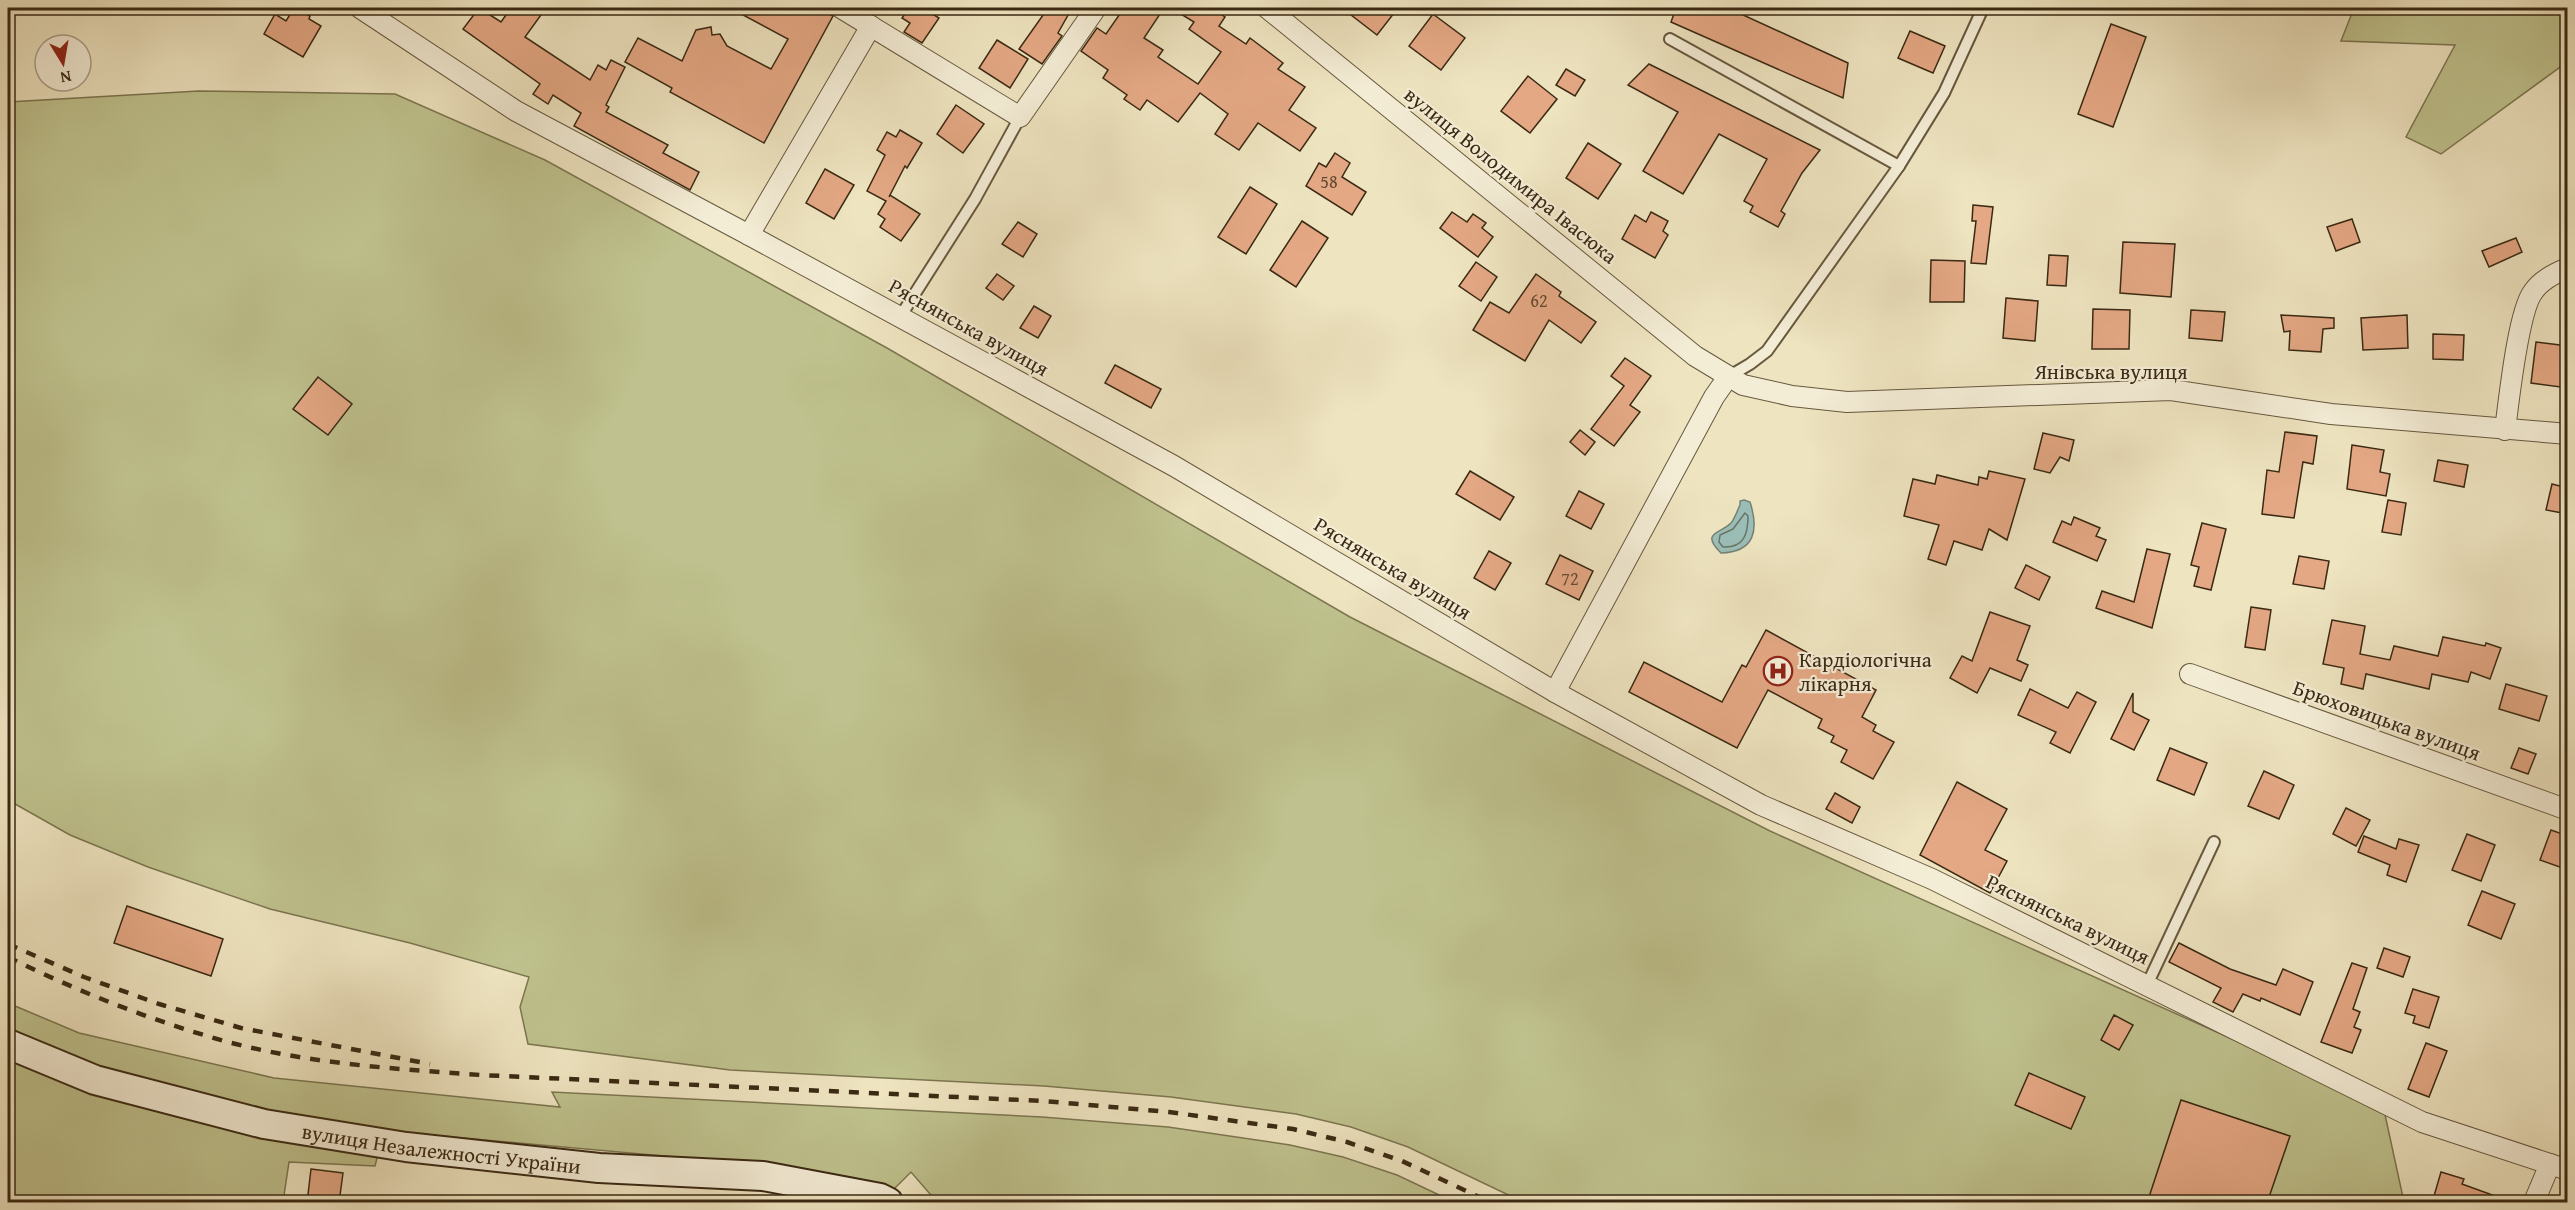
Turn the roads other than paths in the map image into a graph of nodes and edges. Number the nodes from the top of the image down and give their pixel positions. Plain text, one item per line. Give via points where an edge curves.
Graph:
1 (360, 8) edge
2 (842, 8) edge
3 (1096, 8) edge
4 (1267, 8) edge
5 (1983, 8) edge
6 (871, 26) junction
7 (1670, 39) dead end
8 (1020, 117) junction
9 (1899, 166) junction
10 (749, 235) junction
11 (2568, 268) edge
12 (900, 317) junction
13 (1728, 377) junction
14 (2505, 430) junction
15 (2568, 434) edge
16 (2190, 674) dead end
17 (1555, 692) junction
18 (2568, 810) edge
19 (2214, 842) dead end
20 (2147, 985) junction
21 (8, 1044) edge
22 (2559, 1167) edge
23 (888, 1203) edge
24 (2534, 1203) edge

1 - 10 street, Ряснянська вулиця via 516,111
2 - 6 street
3 - 8 street
4 - 13 street, вулиця Володимира Івасюка via 1695,356
5 - 9 lane via 1944,93
6 - 8 street
6 - 10 street
7 - 9 lane
8 - 12 lane via 975,200
9 - 13 lane via 1767,351
10 - 12 street, Ряснянська вулиця
11 - 14 street via 2553,273 2533,292 2524,311
12 - 17 street, Ряснянська вулиця via 1174,466
13 - 14 street, Янівська вулиця via 1743,385 1792,396 1847,402 2171,390 2331,414
13 - 17 street
14 - 15 street, Янівська вулиця
16 - 18 street, Брюховицька вулиця
17 - 20 street, Ряснянська вулиця via 1761,805 1932,879
19 - 20 lane
20 - 22 street, Ряснянська вулиця via 2422,1122
21 - 23 main road, вулиця Незалежності України via 95,1080 264,1124 406,1147 599,1168 763,1176 880,1198
22 - 24 street

